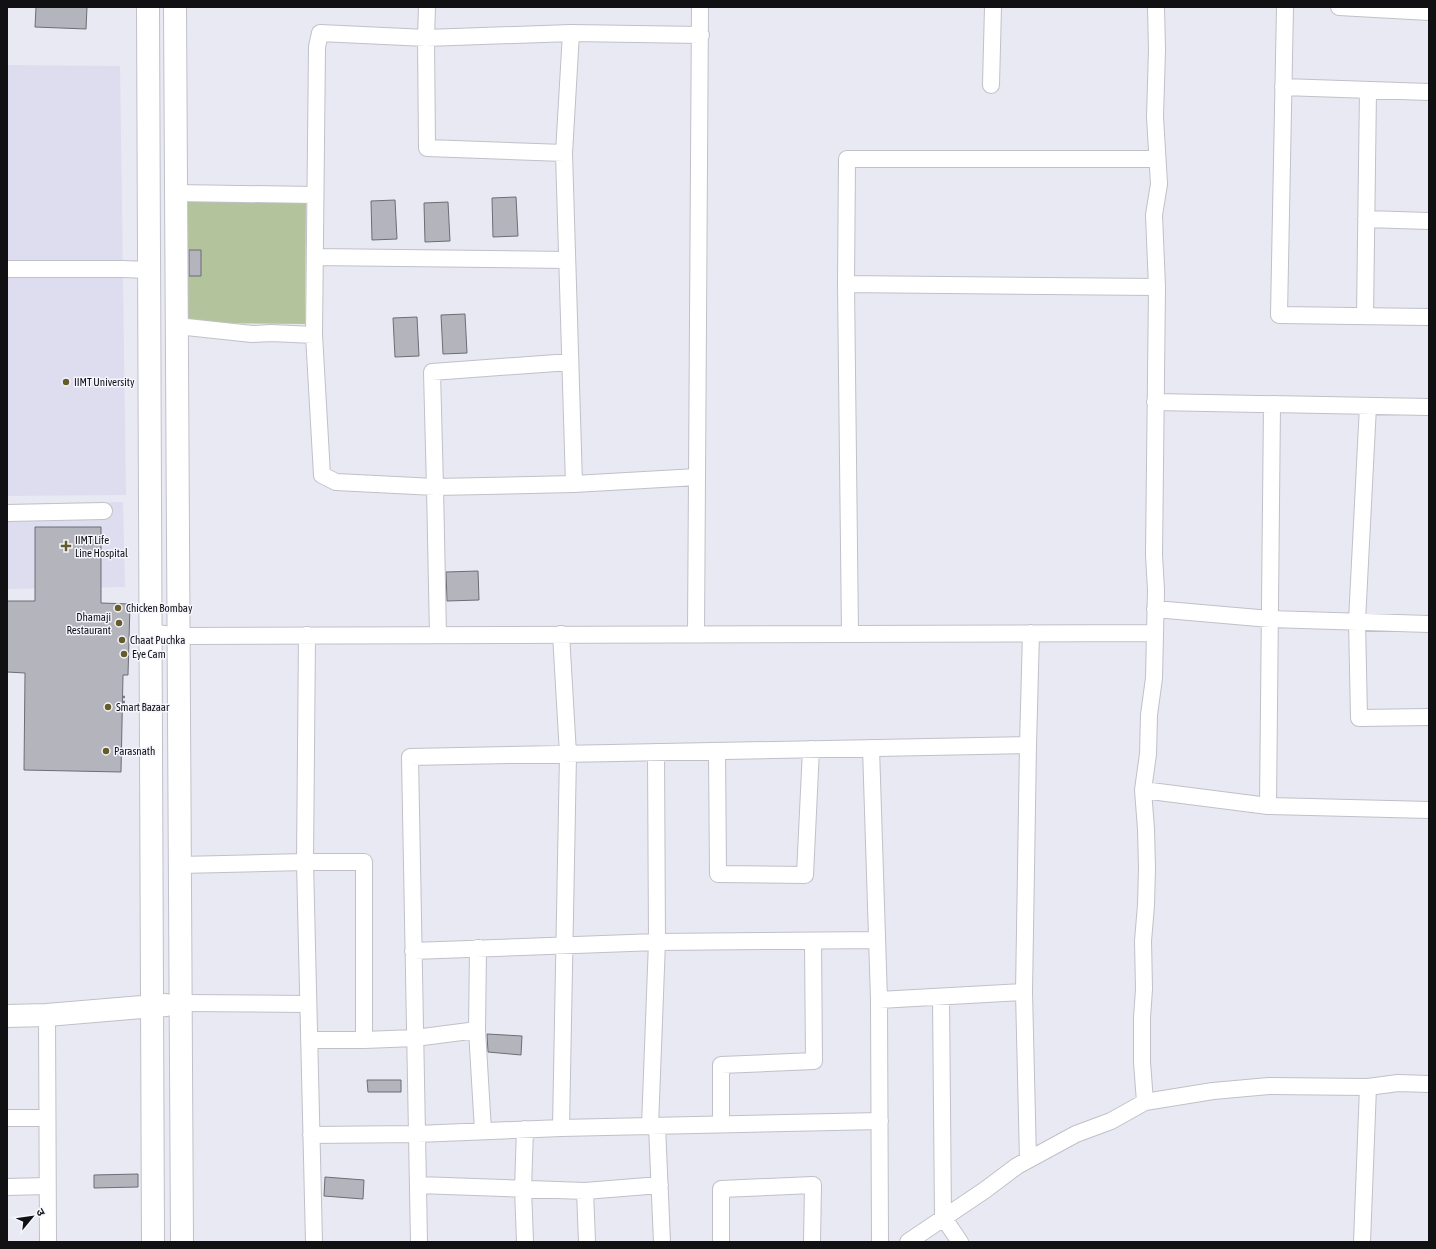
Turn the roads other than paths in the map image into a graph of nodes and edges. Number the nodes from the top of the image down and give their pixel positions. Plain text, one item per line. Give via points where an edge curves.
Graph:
1 (148, 7) edge
2 (175, 7) edge
3 (427, 7) edge
4 (700, 7) edge
5 (993, 7) edge
6 (1156, 7) edge
7 (1284, 7) edge
8 (1339, 7) edge
9 (1429, 12) edge
10 (572, 33) junction
11 (701, 35) junction
12 (426, 38) junction
13 (990, 85) dead end
14 (1283, 87) junction
15 (1368, 90) junction
16 (1429, 92) edge
17 (564, 153) junction
18 (1156, 159) junction
19 (176, 193) junction
20 (315, 195) junction
21 (1366, 219) junction
22 (1429, 221) edge
23 (315, 256) junction
24 (567, 260) junction
25 (7, 270) edge
26 (149, 270) junction
27 (846, 284) junction
28 (1157, 287) junction
29 (1365, 316) junction
30 (1429, 317) edge
31 (176, 326) junction
32 (314, 335) junction
33 (570, 362) junction
34 (1155, 402) junction
35 (1272, 404) junction
36 (1368, 406) junction
37 (1429, 407) edge
38 (697, 477) junction
39 (574, 484) junction
40 (435, 487) junction
41 (104, 511) dead end
42 (7, 513) edge
43 (1155, 609) junction
44 (1270, 619) junction
45 (1358, 621) junction
46 (1429, 624) edge
47 (150, 632) junction
48 (1031, 633) junction
49 (1154, 633) junction
50 (561, 634) junction
51 (696, 634) junction
52 (850, 634) junction
53 (307, 635) junction
54 (438, 635) junction
55 (178, 636) junction
56 (1429, 717) edge
57 (1028, 745) junction
58 (871, 748) junction
59 (811, 749) junction
60 (717, 751) junction
61 (656, 752) junction
62 (568, 754) junction
63 (1143, 790) junction
64 (179, 796) junction
65 (151, 797) junction
66 (1268, 806) junction
67 (1429, 810) edge
68 (305, 862) junction
69 (180, 865) junction
70 (814, 940) junction
71 (877, 940) junction
72 (657, 942) junction
73 (564, 945) junction
74 (478, 948) junction
75 (414, 951) junction
76 (1024, 992) junction
77 (941, 997) junction
78 (879, 1000) junction
79 (181, 1003) junction
80 (308, 1004) junction
81 (152, 1006) junction
82 (47, 1015) junction
83 (7, 1016) edge
84 (477, 1030) junction
85 (415, 1038) junction
86 (309, 1040) junction
87 (364, 1040) junction
88 (1429, 1084) edge
89 (1368, 1087) junction
90 (1145, 1102) junction
91 (7, 1118) edge
92 (47, 1118) junction
93 (880, 1121) junction
94 (721, 1124) junction
95 (654, 1126) junction
96 (561, 1128) junction
97 (525, 1129) junction
98 (483, 1131) junction
99 (417, 1134) junction
100 (311, 1135) junction
101 (1028, 1160) junction
102 (418, 1185) junction
103 (660, 1185) junction
104 (47, 1186) junction
105 (7, 1187) edge
106 (523, 1189) junction
107 (585, 1191) junction
108 (943, 1217) junction
109 (48, 1242) edge
110 (153, 1242) edge
111 (182, 1242) edge
112 (314, 1242) edge
113 (419, 1242) edge
114 (525, 1242) edge
115 (587, 1242) edge
116 (662, 1242) edge
117 (721, 1242) edge
118 (812, 1242) edge
119 (880, 1242) edge
120 (908, 1242) edge
121 (960, 1242) edge
122 (1362, 1242) edge

1 - 26 street
2 - 19 street
3 - 12 street
4 - 11 street
5 - 13 street
6 - 18 street
7 - 14 street
8 - 9 street
10 - 11 street
10 - 12 street
10 - 17 street
11 - 38 street
12 - 17 street via 427,148
12 - 20 street via 320,33 317,47
14 - 15 street
14 - 29 street via 1279,315
15 - 16 street
15 - 21 street
17 - 24 street
18 - 27 street via 847,159
18 - 28 street via 1159,184 1154,215
19 - 20 street
19 - 31 street
20 - 23 street
21 - 22 street
21 - 29 street
23 - 24 street
23 - 32 street
24 - 33 street
25 - 26 street
26 - 47 street
27 - 28 street
27 - 52 street
28 - 34 street
29 - 30 street
31 - 32 street via 252,334
31 - 55 street
32 - 40 street via 322,475 336,482
33 - 39 street
33 - 40 street via 432,372
34 - 35 street
34 - 43 street
35 - 36 street
35 - 44 street
36 - 37 street
36 - 45 street
38 - 39 street
38 - 51 street
39 - 40 street
40 - 54 street
41 - 42 street
43 - 44 street
43 - 49 street
44 - 45 street
44 - 66 street
45 - 46 street
45 - 56 street via 1359,718
47 - 55 street
47 - 65 street
48 - 49 street
48 - 52 street
48 - 57 street
49 - 63 street via 1154,678
50 - 51 street
50 - 54 street
50 - 62 street
51 - 52 street
53 - 54 street
53 - 55 street
53 - 68 street
55 - 64 street
57 - 58 street
57 - 76 street
58 - 59 street
58 - 71 street
59 - 60 street
59 - 60 street via 805,875 718,874
60 - 61 street
61 - 62 street
61 - 72 street
62 - 73 street
62 - 75 street via 410,757
63 - 66 street
63 - 90 street via 1146,829 1142,1018
64 - 65 street
64 - 69 street
65 - 81 street
66 - 67 street
68 - 69 street
68 - 80 street
68 - 87 street via 364,862
69 - 79 street
70 - 71 street
70 - 72 street
70 - 94 street via 814,1061 721,1065
71 - 78 street
72 - 73 street
72 - 95 street
73 - 74 street
73 - 96 street
74 - 75 street
74 - 84 street
75 - 85 street
76 - 77 street
76 - 101 street
77 - 78 street
77 - 108 street
78 - 93 street
79 - 80 street
79 - 81 street
79 - 111 street
80 - 86 street
81 - 82 street
81 - 110 street
82 - 83 street
82 - 92 street
84 - 85 street
84 - 98 street
85 - 87 street
85 - 99 street
86 - 87 street
86 - 100 street
88 - 89 street via 1398,1083
89 - 90 street via 1269,1086 1213,1091
89 - 122 street
90 - 101 street
91 - 92 street
92 - 104 street
93 - 94 street
93 - 119 street
94 - 95 street
95 - 96 street
95 - 103 street
96 - 97 street
97 - 98 street
97 - 106 street
98 - 99 street
99 - 100 street
99 - 102 street
100 - 112 street
101 - 108 street
102 - 106 street
102 - 113 street
103 - 107 street
103 - 116 street
104 - 105 street
104 - 109 street
106 - 107 street
106 - 114 street
107 - 115 street
108 - 120 street
108 - 121 street
117 - 118 street via 721,1189 813,1185

